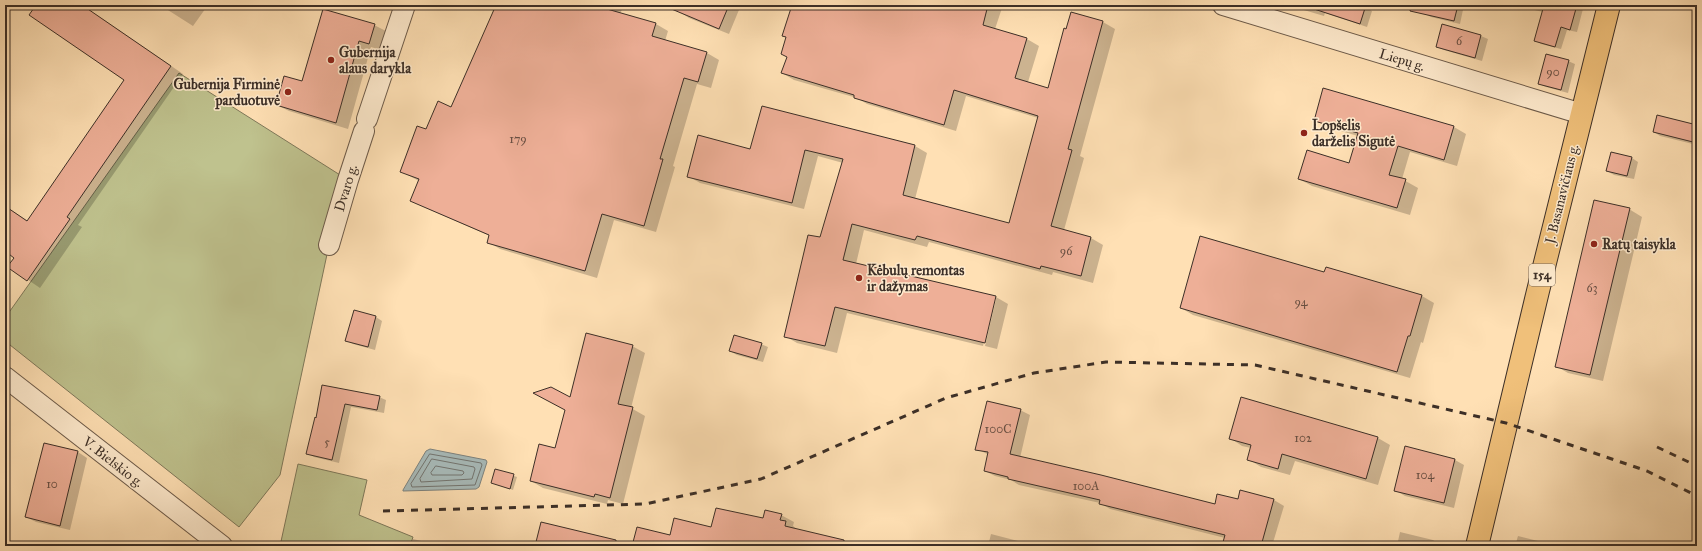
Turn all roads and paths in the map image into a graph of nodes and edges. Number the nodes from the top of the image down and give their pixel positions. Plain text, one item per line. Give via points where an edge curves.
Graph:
1 (405, 5) edge
2 (1223, 5) edge
3 (1609, 5) edge
4 (1582, 114) junction
5 (329, 245) dead end
6 (5, 377) edge
7 (222, 546) edge
8 (1477, 546) edge

1 - 5 street, Dvaro g.
2 - 4 street, Liepų g.
3 - 4 main road, J. Basanavičiaus g. / 154
4 - 8 main road, J. Basanavičiaus g. / 154
6 - 7 street, V. Bielskio g.

